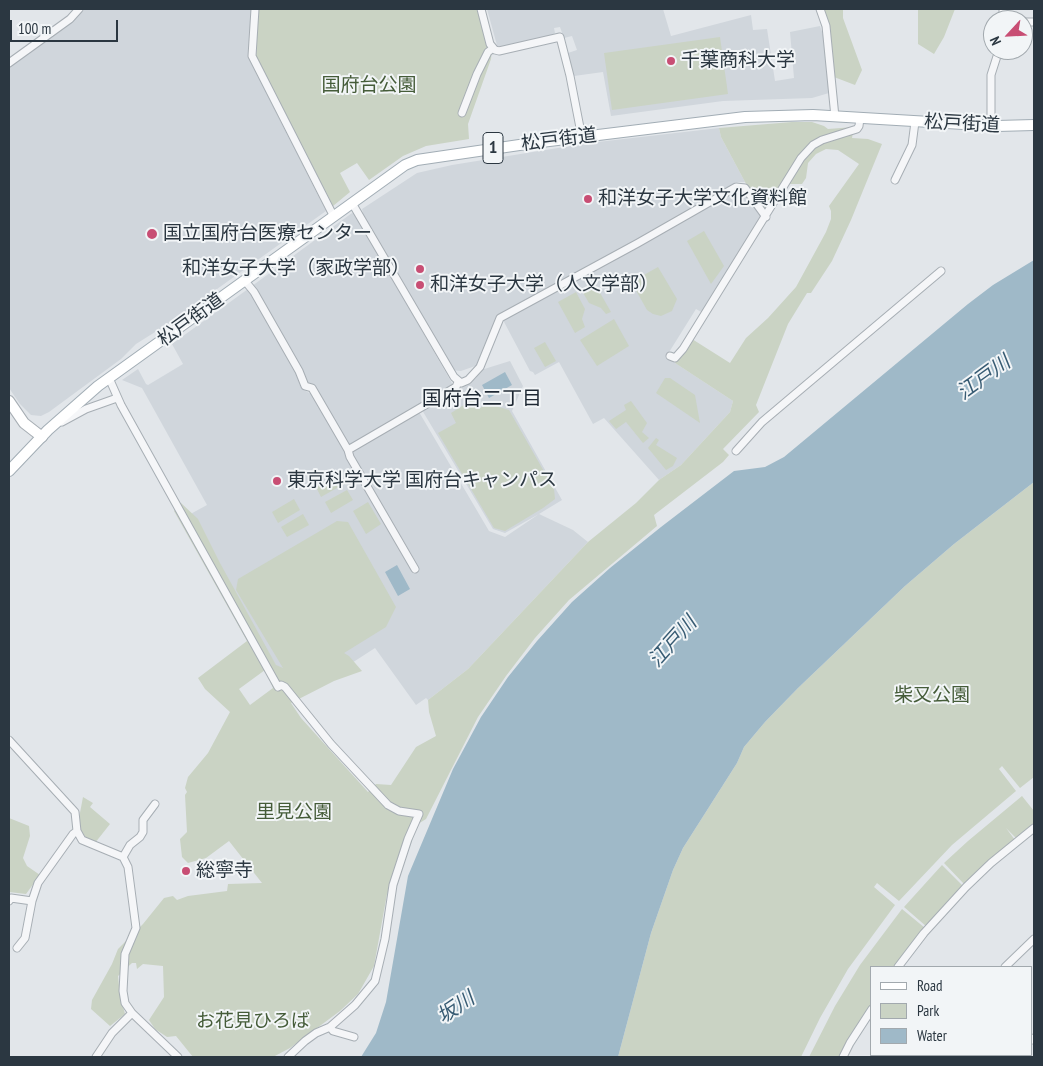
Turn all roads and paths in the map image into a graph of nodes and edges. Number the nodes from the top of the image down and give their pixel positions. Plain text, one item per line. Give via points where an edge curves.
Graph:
1 (79, 9) edge
2 (255, 9) edge
3 (481, 9) edge
4 (820, 9) edge
5 (492, 48) junction
6 (996, 60) edge
7 (9, 64) edge
8 (462, 113) dead end
9 (835, 117) junction
10 (860, 118) junction
11 (915, 122) junction
12 (1034, 125) edge
13 (991, 126) junction
14 (582, 138) junction
15 (895, 180) dead end
16 (352, 203) junction
17 (334, 217) junction
18 (766, 217) junction
19 (941, 271) dead end
20 (245, 281) junction
21 (670, 356) dead end
22 (109, 378) junction
23 (458, 382) junction
24 (117, 398) junction
25 (9, 401) edge
26 (45, 434) junction
27 (348, 450) junction
28 (736, 452) dead end
29 (9, 471) edge
30 (415, 569) dead end
31 (9, 740) edge
32 (155, 804) dead end
33 (1034, 828) edge
34 (77, 831) junction
35 (123, 857) junction
36 (9, 901) edge
37 (32, 901) junction
38 (1034, 939) edge
39 (17, 948) dead end
40 (899, 966) edge
41 (1006, 966) edge
42 (870, 1012) edge
43 (132, 1013) junction
44 (330, 1027) junction
45 (354, 1037) dead end
46 (1014, 1056) edge
47 (96, 1057) edge
48 (178, 1057) edge
49 (288, 1057) edge
50 (843, 1057) edge
51 (1010, 1057) edge

1 - 7 street via 70,20
2 - 17 street via 252,56
3 - 5 street
4 - 9 street via 826,26
5 - 8 street
5 - 14 street via 498,51 560,37
6 - 13 street via 991,81
9 - 10 main road, 松戸街道 / 1
9 - 14 main road, 松戸街道 / 1 via 803,114 746,117
10 - 11 main road, 松戸街道 / 1
10 - 18 street via 857,129 813,145 801,158
11 - 13 main road, 松戸街道 / 1
11 - 15 street via 912,145
12 - 13 main road, 松戸街道 / 1
14 - 16 main road, 松戸街道 / 1 via 417,160 404,165
16 - 17 main road, 松戸街道 / 1
16 - 23 street
17 - 20 main road, 松戸街道 / 1
18 - 21 street via 683,349 675,358
18 - 23 street via 746,188 736,187 500,318 480,367 465,382
19 - 28 street via 762,422
20 - 22 main road, 松戸街道 / 1
20 - 27 street via 305,386 312,388
22 - 24 street
22 - 26 main road, 松戸街道 / 1
23 - 27 street via 456,387
24 - 26 street via 86,408
24 - 44 street via 278,687 285,686 331,744 388,805 399,811 419,814 393,885 375,981 356,1005
25 - 26 main road via 24,423
26 - 29 main road, 松戸街道 / 1
27 - 30 street
31 - 34 street via 75,812
32 - 35 street via 143,820 140,837
33 - 40 street via 966,887
34 - 35 street via 86,843
34 - 37 street via 38,883
35 - 43 street via 128,866 136,924 123,976 123,997
36 - 37 street via 11,898
37 - 39 street via 25,938
38 - 41 street
42 - 50 street
43 - 47 street
43 - 48 street
44 - 45 street via 333,1031
44 - 49 street via 316,1033
46 - 51 street

